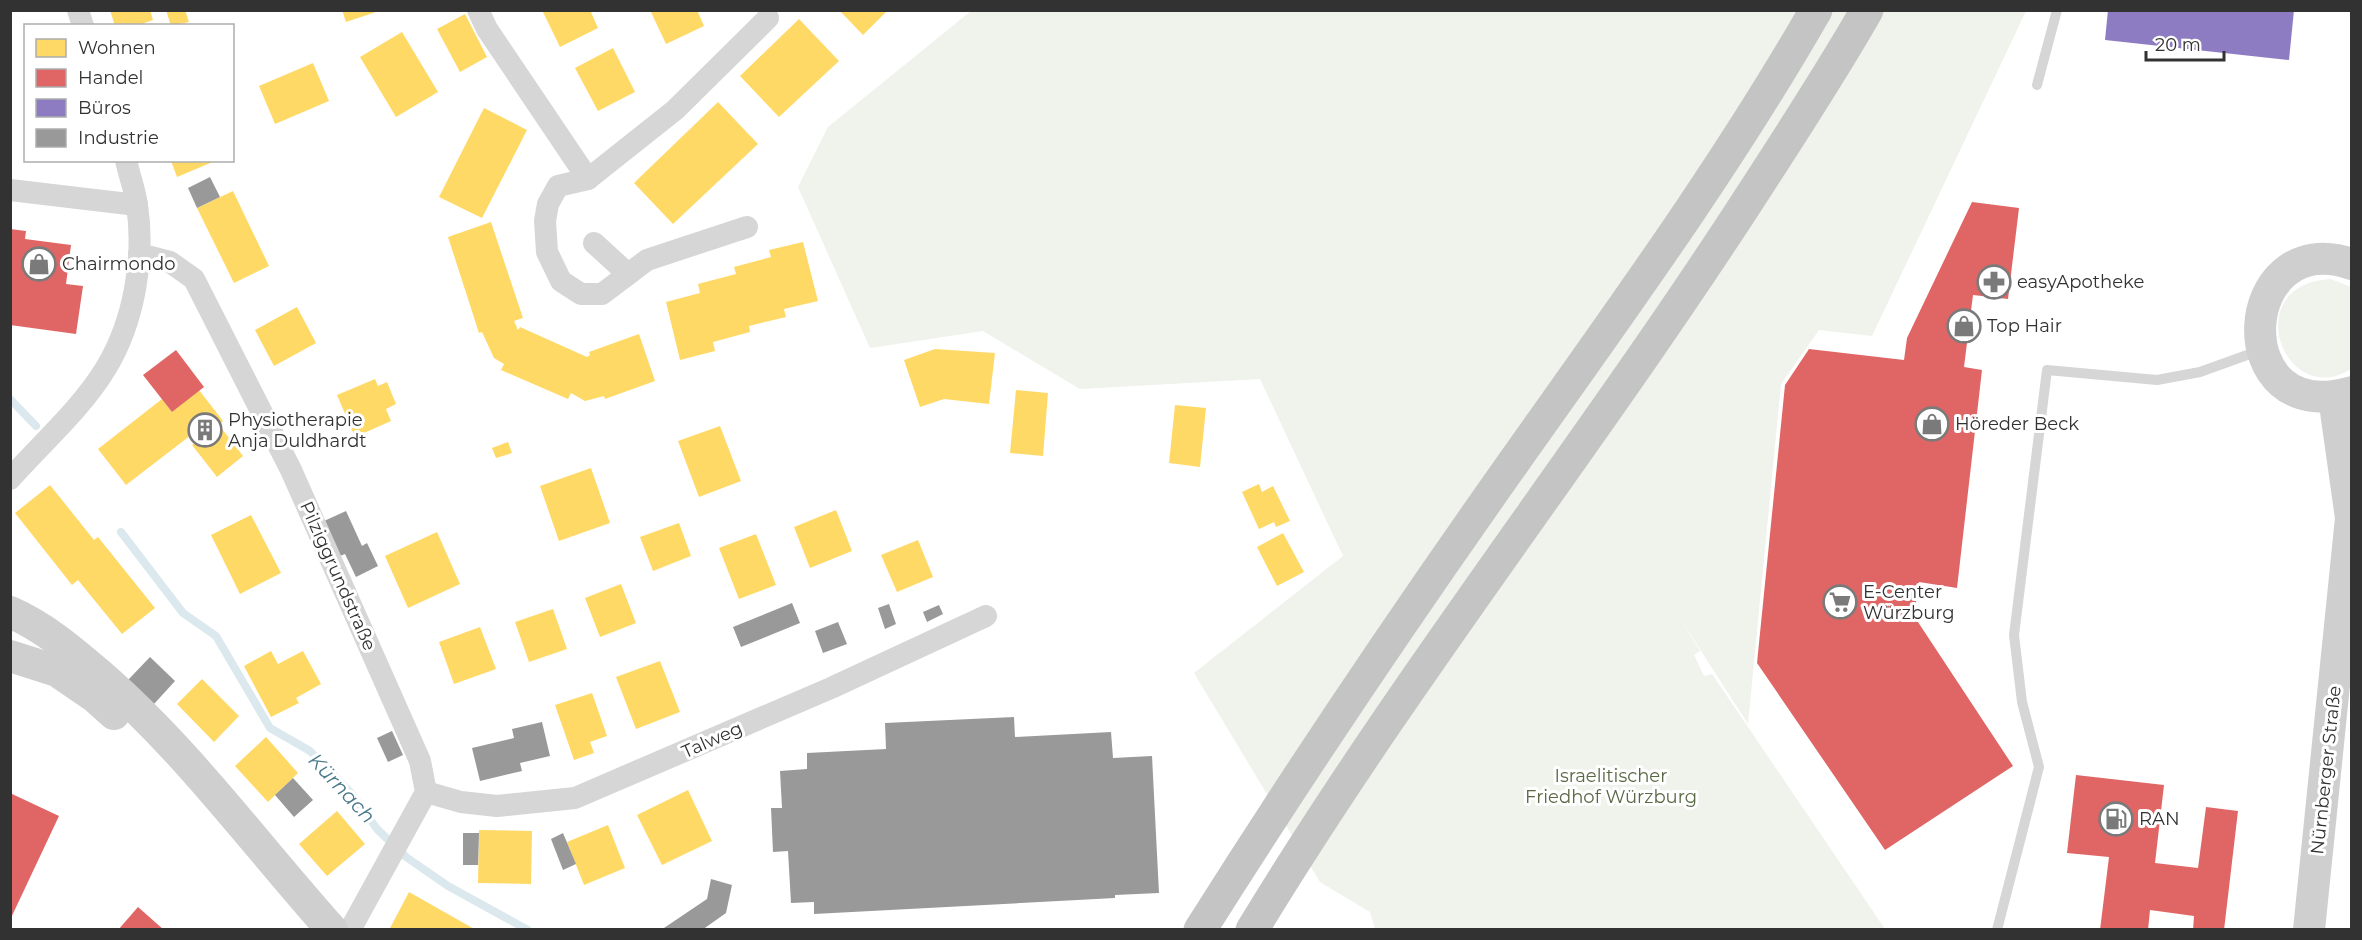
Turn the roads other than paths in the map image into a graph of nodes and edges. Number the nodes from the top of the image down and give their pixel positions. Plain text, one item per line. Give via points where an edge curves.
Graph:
1 (478, 10) edge
2 (1815, 10) edge
3 (1867, 10) edge
4 (2057, 10) edge
5 (769, 13) edge
6 (2037, 85) dead end
7 (126, 162) edge
8 (588, 179) junction
9 (10, 190) edge
10 (137, 205) junction
11 (747, 227) dead end
12 (594, 243) dead end
13 (139, 254) junction
14 (2352, 264) edge
15 (628, 274) junction
16 (2261, 350) junction
17 (2343, 394) edge
18 (10, 479) edge
19 (10, 612) edge
20 (986, 616) dead end
21 (10, 656) edge
22 (192, 765) junction
23 (426, 792) junction
24 (332, 930) edge
25 (350, 930) edge
26 (1200, 930) edge
27 (1252, 930) edge
28 (1997, 930) edge
29 (2309, 930) edge

1 - 8 street via 486,29
2 - 26 highway via 1666,250 1486,501 1335,722
3 - 27 highway via 1837,63 1672,317 1371,745
4 - 6 lane
5 - 8 street via 675,110
7 - 10 street
8 - 15 street via 558,186 548,204 545,221 547,252 561,280 581,294 602,294
9 - 10 street
10 - 13 street
11 - 15 street via 647,260
12 - 15 street
13 - 18 street via 122,338 105,370
13 - 23 street, Pilziggrundstraße via 170,262 194,279 291,470 420,761
14 - 16 street, Nürnberger Straße via 2315,260 2293,268 2275,283 2263,303 2258,326
16 - 17 street, Nürnberger Straße via 2270,368 2301,393 2321,398
16 - 28 lane via 2200,372 2157,380 2047,370 2014,635 2022,702 2039,767
17 - 29 street, Nürnberger Straße via 2351,518
19 - 22 street via 63,643
20 - 23 street, Talweg via 831,688 575,798 497,806 461,802
21 - 22 street via 57,671 95,697 128,728
22 - 24 street
23 - 25 street

